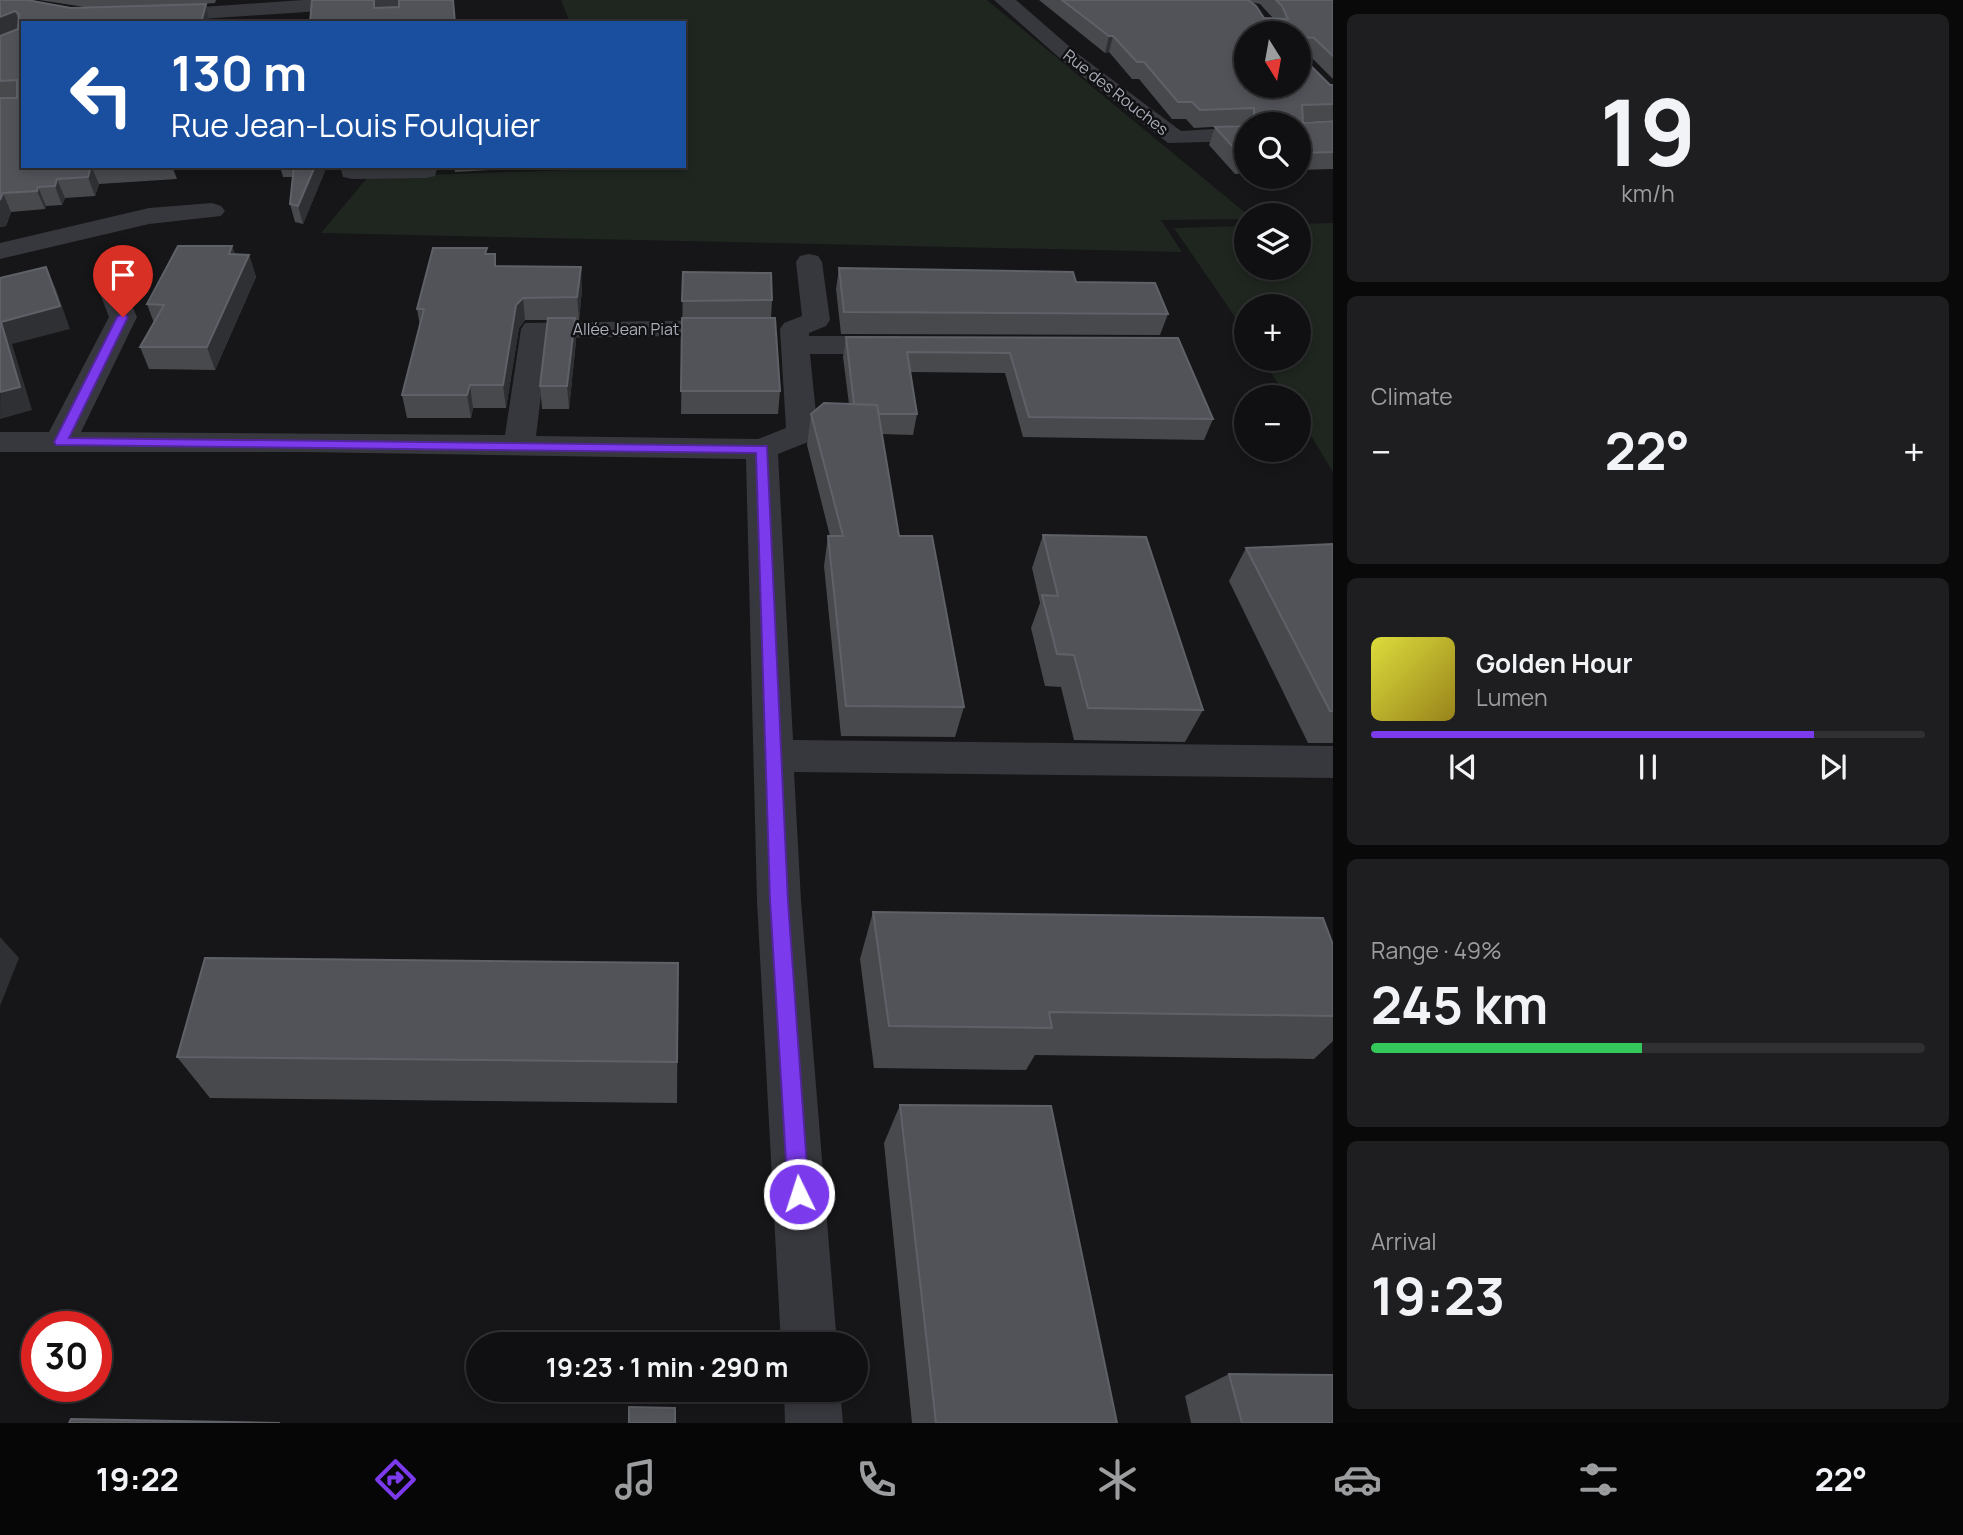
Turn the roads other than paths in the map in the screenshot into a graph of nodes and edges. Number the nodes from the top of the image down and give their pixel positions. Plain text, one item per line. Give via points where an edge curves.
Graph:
1 (389, 0) edge
2 (1004, 0) edge
3 (135, 17) edge
4 (389, 21) edge
5 (1234, 135) edge
6 (352, 168) edge
7 (426, 168) edge
8 (212, 211) dead end
9 (0, 251) edge
10 (809, 262) dead end
11 (107, 278) dead end
12 (777, 333) junction
13 (921, 345) edge
14 (0, 442) edge
15 (60, 442) junction
16 (519, 446) junction
17 (762, 449) junction
18 (776, 757) junction
19 (1333, 762) edge
20 (808, 1332) edge
21 (813, 1402) edge
22 (814, 1423) edge

1 - 3 street
1 - 4 street
2 - 5 street, Rue des Rouches via 1175,138
6 - 7 street via 352,172
8 - 9 street via 149,216
10 - 12 street via 816,320
11 - 15 street via 123,317
12 - 13 street
12 - 16 street, Allée Jean Piat via 535,329
12 - 17 street via 802,433
14 - 15 street
15 - 16 street
16 - 17 street
17 - 18 street
18 - 19 street
18 - 20 street via 779,901
21 - 22 street

